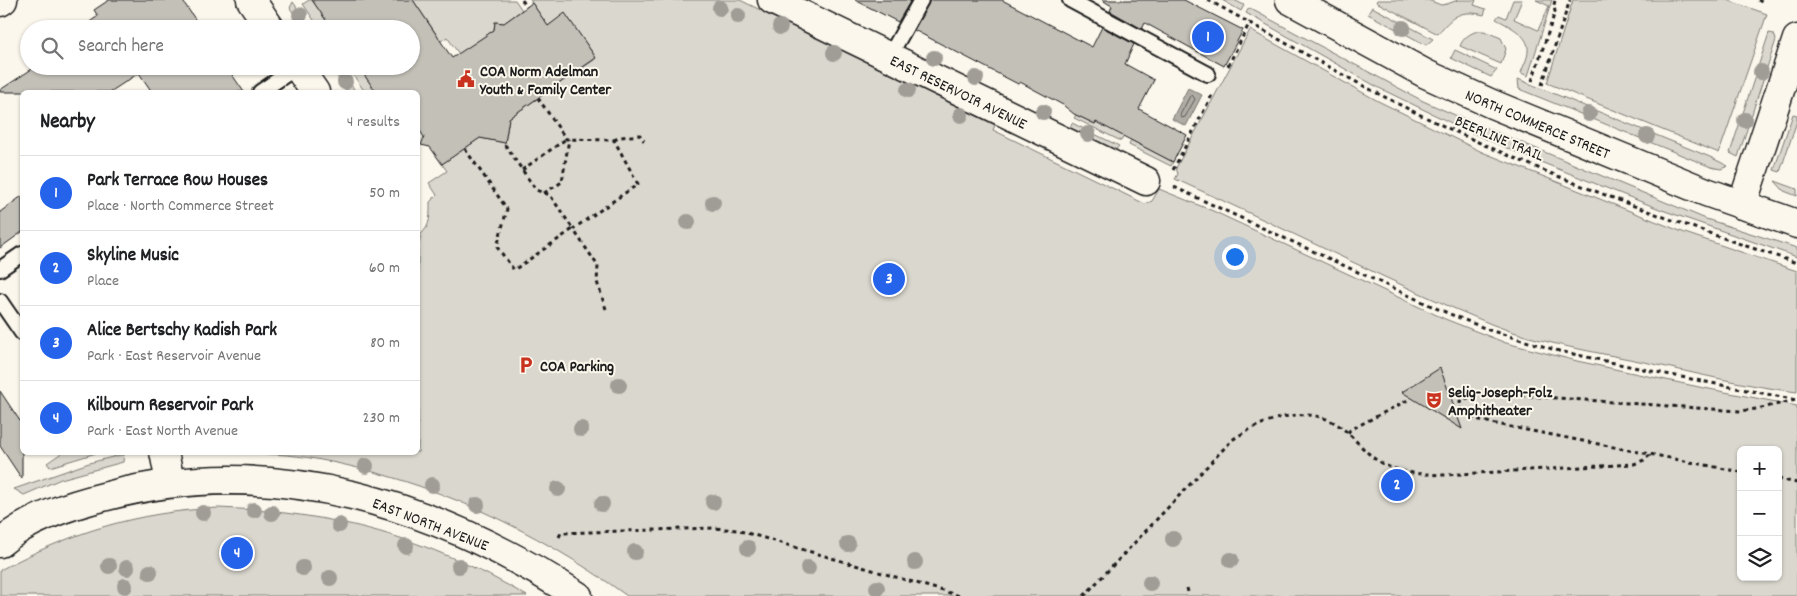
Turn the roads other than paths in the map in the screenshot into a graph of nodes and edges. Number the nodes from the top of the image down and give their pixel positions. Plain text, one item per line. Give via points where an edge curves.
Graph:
1 (251, 0) edge
2 (772, 0) edge
3 (921, 0) edge
4 (1070, 0) edge
5 (1303, 3) edge
6 (265, 20) edge
7 (1797, 39) edge
8 (889, 57) junction
9 (1208, 74) dead end
10 (285, 75) edge
11 (303, 75) edge
12 (263, 90) edge
13 (314, 90) edge
14 (1146, 182) road end
15 (1742, 205) junction
16 (1797, 224) edge
17 (20, 255) edge
18 (0, 269) edge
19 (0, 301) edge
20 (20, 330) edge
21 (165, 455) edge
22 (170, 482) junction
23 (4, 536) edge
24 (578, 596) edge

1 - 6 street
2 - 8 street, EAST RESERVOIR AVENUE
3 - 8 lane
4 - 9 lane
5 - 15 street, NORTH COMMERCE STREET via 1450,86
7 - 15 street
8 - 14 street, EAST RESERVOIR AVENUE
10 - 12 lane
11 - 13 street
15 - 16 street, NORTH COMMERCE STREET
17 - 18 lane
19 - 20 lane
21 - 22 street
22 - 23 street, EAST NORTH AVENUE via 83,502
22 - 24 street, EAST NORTH AVENUE via 268,480 311,485 381,503 425,517 494,547

